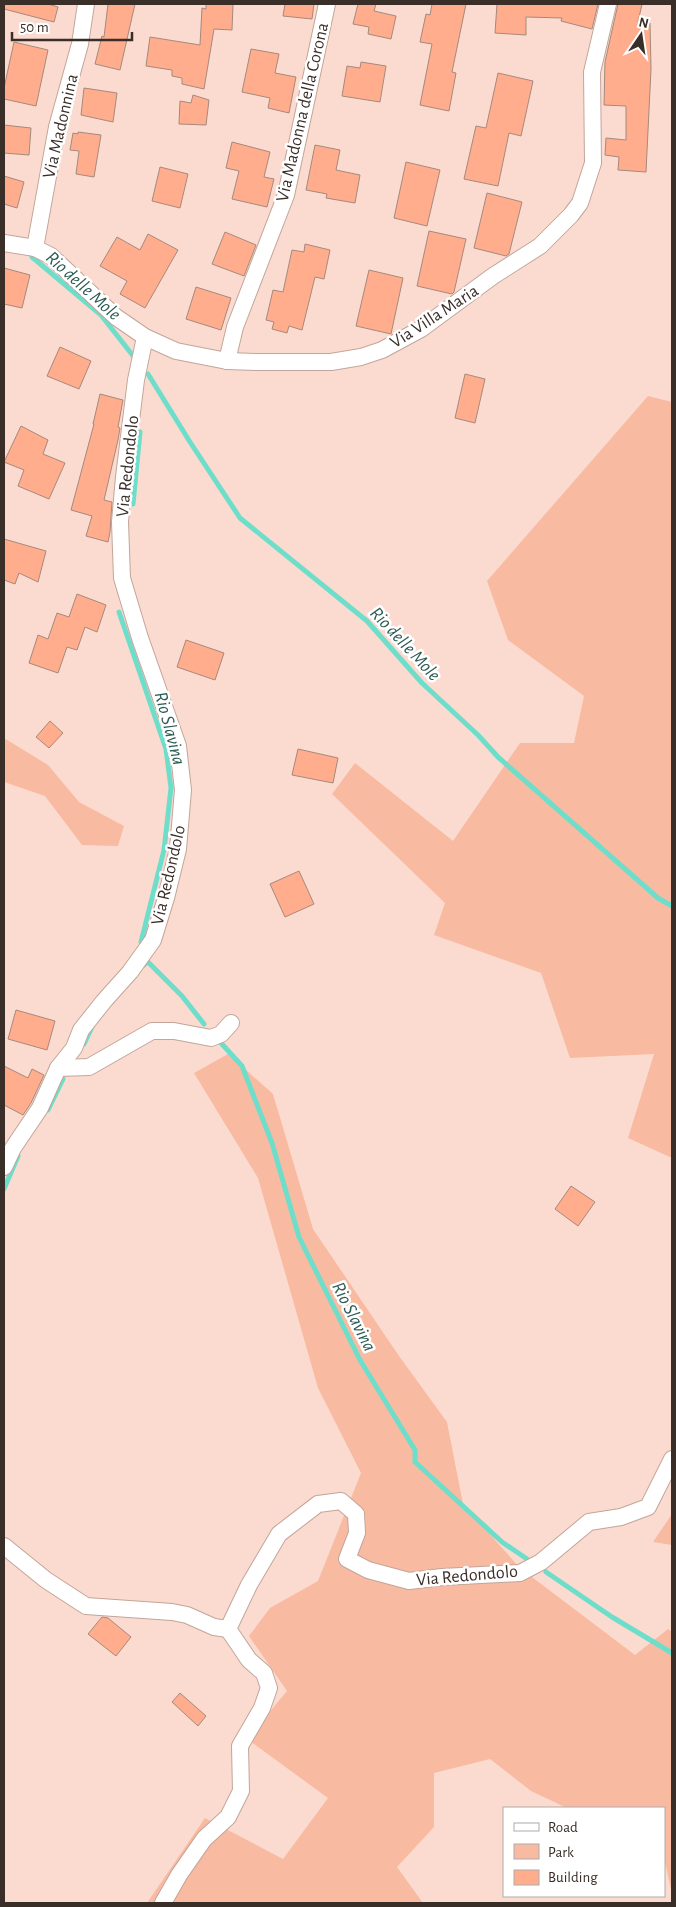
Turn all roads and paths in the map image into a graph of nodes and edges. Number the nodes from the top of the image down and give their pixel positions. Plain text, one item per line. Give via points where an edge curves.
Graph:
1 (86, 4) edge
2 (327, 4) edge
3 (608, 4) edge
4 (4, 243) edge
5 (35, 248) junction
6 (146, 337) junction
7 (227, 361) junction
8 (231, 1023) dead end
9 (58, 1068) junction
10 (4, 1167) edge
11 (672, 1459) edge
12 (4, 1546) edge
13 (228, 1630) junction
14 (163, 1903) edge

1 - 5 street, Via Madonnina via 80,44 57,127
2 - 7 street, Via Madonna della Corona via 286,195 235,327
3 - 7 street, Via Villa Maria via 592,72 593,163 589,179 580,203 540,246 421,329 382,350 331,362
4 - 5 street, Via Villa Maria
5 - 6 street, Via Villa Maria via 58,261 116,317
6 - 7 street, Via Villa Maria via 176,351
6 - 9 street, Via Redondolo via 136,380 124,477 120,522 122,578 135,626 178,746 183,790 179,839 153,940 81,1030 74,1048
8 - 9 street via 221,1034 211,1038 174,1031 152,1031 89,1067
9 - 10 street, Via Redondolo via 40,1108
11 - 13 street, Via Redondolo via 648,1507 621,1517 589,1522 540,1562 520,1573 409,1581 368,1570 347,1559 357,1533 356,1514 341,1501 318,1504 278,1534
12 - 13 street via 46,1580 86,1606 172,1612
13 - 14 street via 249,1660 264,1673 269,1688 262,1708 240,1746 241,1791 228,1817 204,1839

